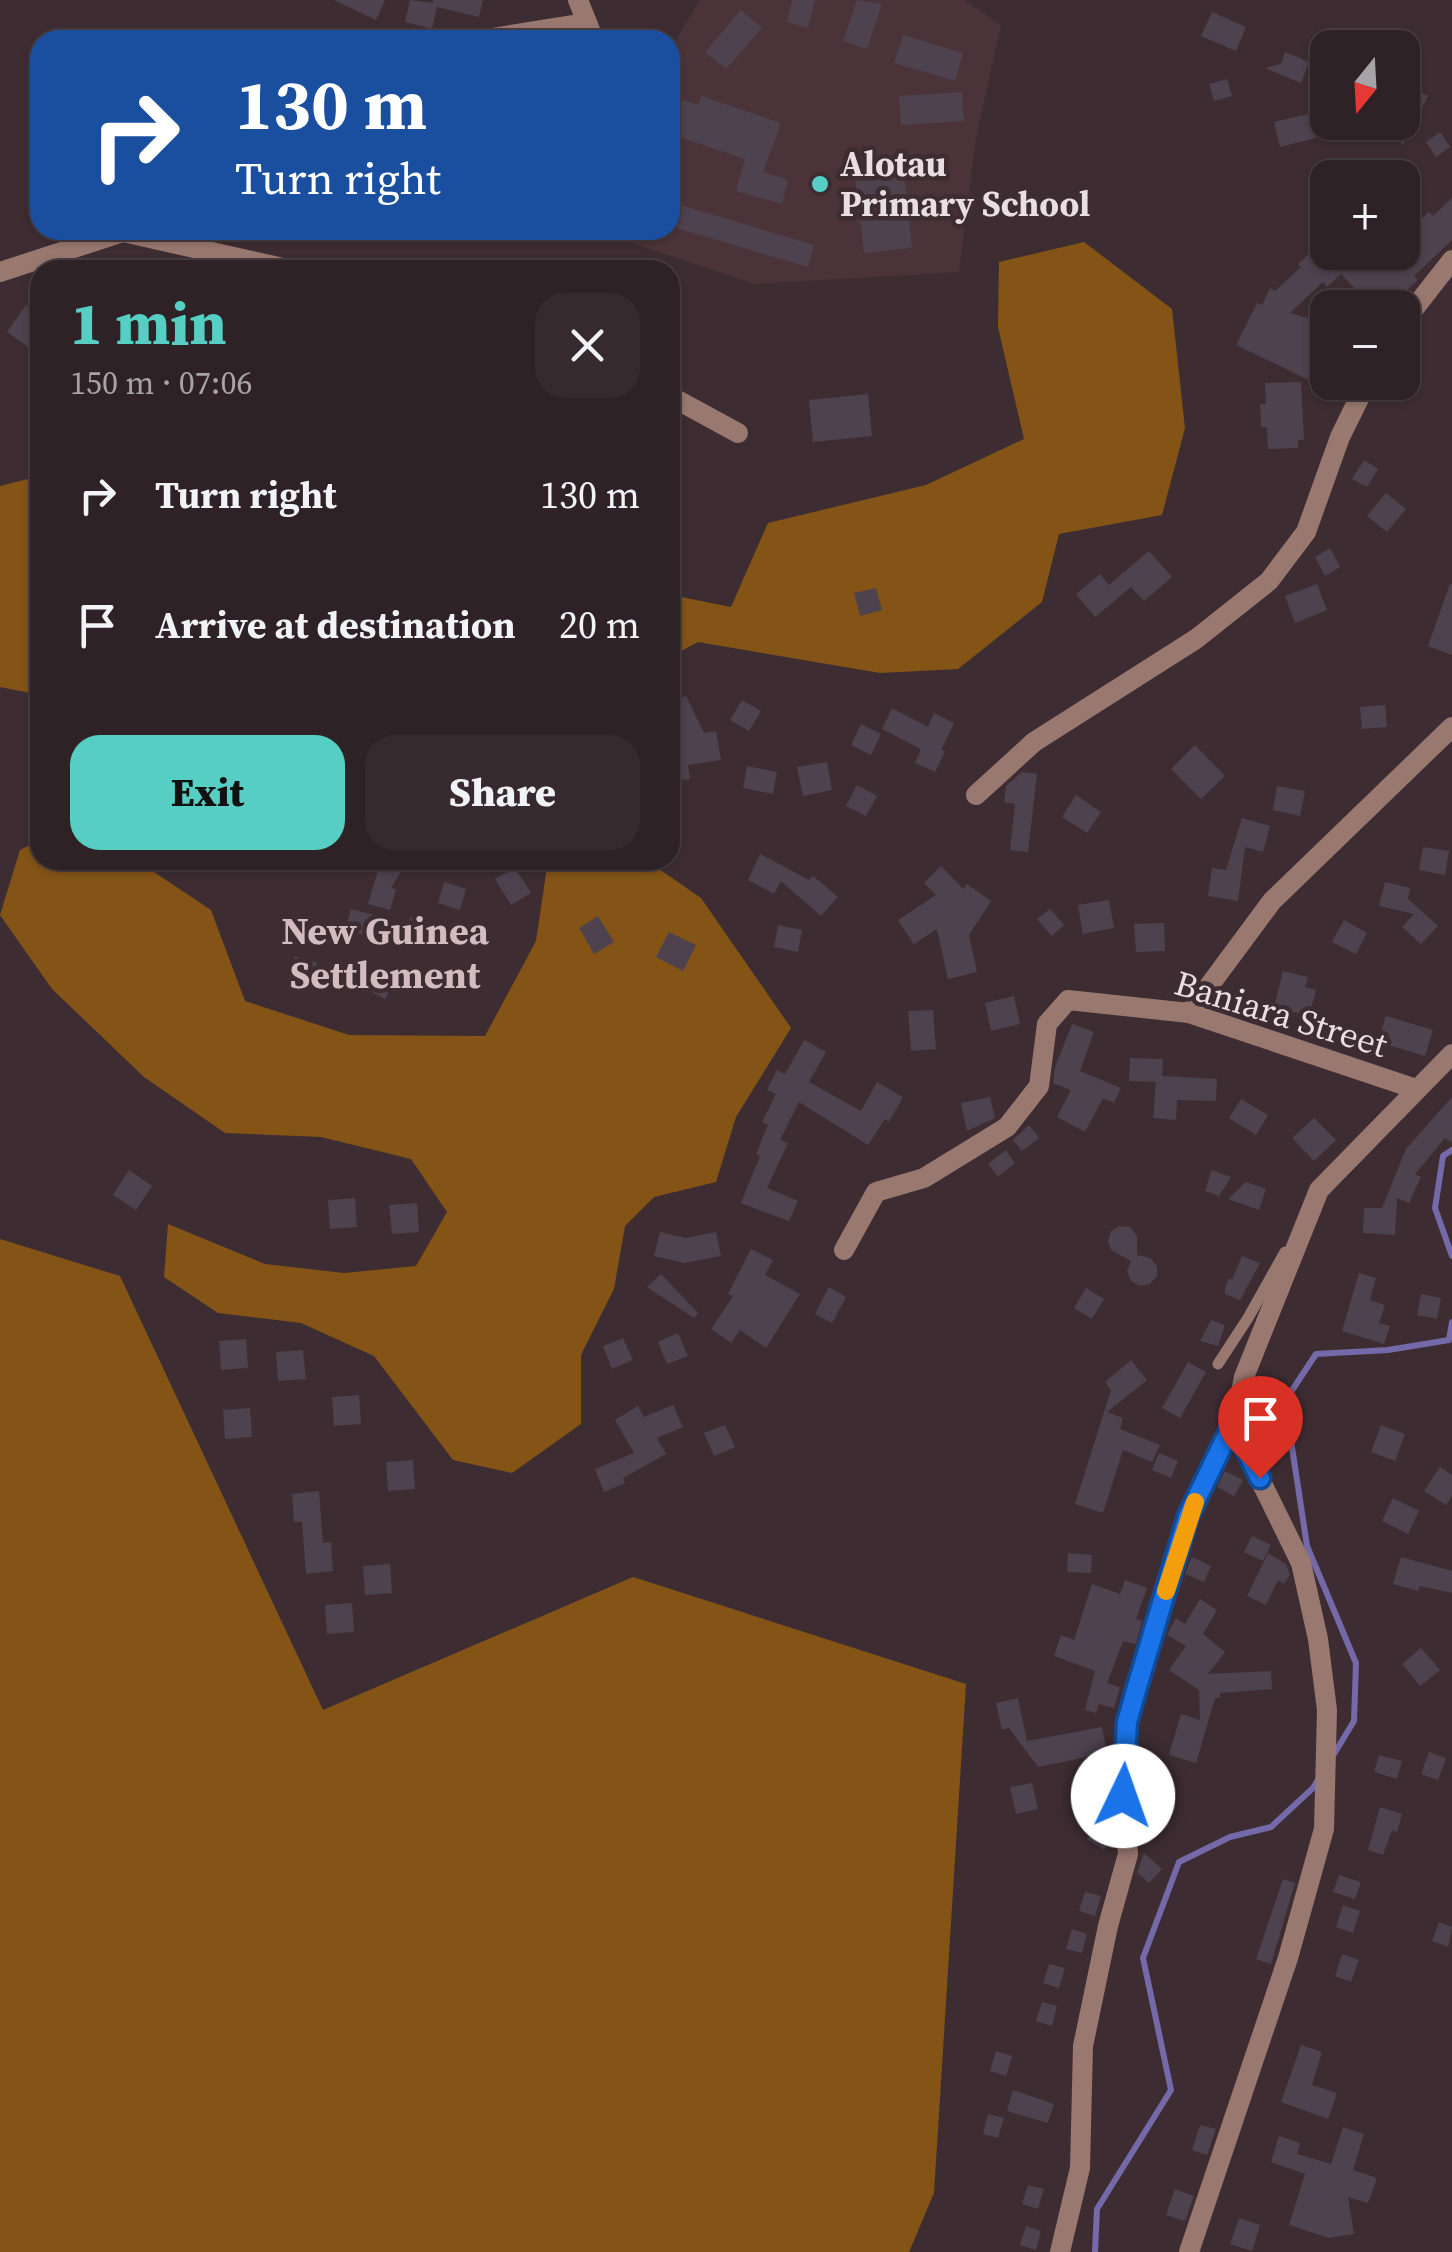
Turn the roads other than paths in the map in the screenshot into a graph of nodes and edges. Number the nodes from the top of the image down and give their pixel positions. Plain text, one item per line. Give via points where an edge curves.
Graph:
1 (578, 0) edge
2 (590, 30) edge
3 (98, 240) edge
4 (158, 240) edge
5 (37, 260) edge
6 (247, 260) edge
7 (1452, 260) edge
8 (30, 262) edge
9 (0, 272) edge
10 (1420, 301) edge
11 (1358, 400) edge
12 (680, 401) edge
13 (738, 433) dead end
14 (1452, 727) edge
15 (976, 795) dead end
16 (1189, 1013) junction
17 (1452, 1054) edge
18 (1416, 1089) junction
19 (1320, 1190) junction
20 (844, 1250) dead end
21 (1218, 1364) dead end
22 (1236, 1417) junction
23 (1060, 2252) edge
24 (1189, 2252) edge

1 - 2 street
3 - 5 street
4 - 6 street
7 - 10 street
8 - 9 street
11 - 15 street via 1306,532 1269,581 1196,639 1034,742
12 - 13 street
14 - 16 street via 1272,901
16 - 18 street, Baniara Street
16 - 20 street, Baniara Street via 1068,1000 1047,1024 1039,1086 1007,1127 924,1178 876,1192
17 - 18 street
18 - 19 street
19 - 21 lane
19 - 22 street via 1244,1376
22 - 23 street via 1188,1516 1127,1722 1128,1854 1083,2046 1080,2168
22 - 24 street via 1301,1563 1318,1639 1327,1710 1324,1829

